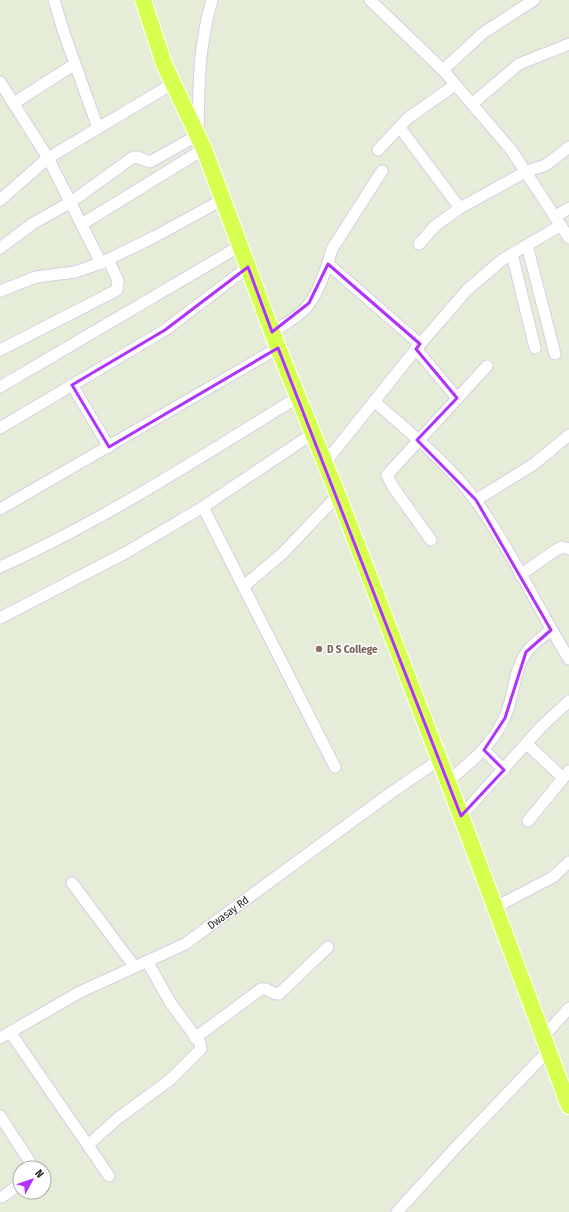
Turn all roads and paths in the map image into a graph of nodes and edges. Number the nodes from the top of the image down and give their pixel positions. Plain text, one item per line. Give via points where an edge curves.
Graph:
1 (54, 0) edge
2 (143, 0) edge
3 (212, 0) edge
4 (370, 0) edge
5 (534, 0) edge
6 (569, 44) edge
7 (75, 64) junction
8 (442, 70) junction
9 (0, 82) edge
10 (172, 84) junction
11 (455, 85) junction
12 (14, 103) junction
13 (472, 104) junction
14 (98, 128) junction
15 (400, 128) junction
16 (201, 142) junction
17 (569, 147) edge
18 (378, 150) dead end
19 (48, 158) junction
20 (382, 171) dead end
21 (527, 171) junction
22 (0, 200) edge
23 (222, 200) junction
24 (71, 202) junction
25 (460, 208) junction
26 (569, 208) edge
27 (558, 221) junction
28 (82, 224) junction
29 (569, 238) edge
30 (419, 244) dead end
31 (527, 245) junction
32 (240, 246) junction
33 (0, 248) edge
34 (512, 254) junction
35 (105, 261) junction
36 (328, 264) junction
37 (248, 267) junction
38 (0, 291) edge
39 (272, 332) junction
40 (418, 346) junction
41 (278, 348) junction
42 (535, 348) dead end
43 (0, 350) edge
44 (555, 354) dead end
45 (487, 366) dead end
46 (72, 385) junction
47 (0, 387) edge
48 (298, 397) junction
49 (457, 398) junction
50 (374, 401) junction
51 (0, 428) edge
52 (312, 434) junction
53 (569, 435) edge
54 (418, 440) junction
55 (109, 447) junction
56 (324, 464) junction
57 (338, 496) junction
58 (476, 500) junction
59 (203, 507) junction
60 (0, 509) edge
61 (431, 540) dead end
62 (569, 549) edge
63 (0, 567) edge
64 (520, 575) junction
65 (244, 586) junction
66 (0, 618) edge
67 (551, 630) junction
68 (569, 659) edge
69 (569, 701) edge
70 (527, 744) junction
71 (484, 750) junction
72 (439, 760) junction
73 (335, 767) dead end
74 (504, 770) junction
75 (566, 775) edge
76 (447, 782) junction
77 (461, 816) junction
78 (528, 821) dead end
79 (569, 862) edge
80 (72, 883) dead end
81 (494, 908) junction
82 (328, 947) dead end
83 (147, 961) junction
84 (134, 966) junction
85 (569, 1008) edge
86 (10, 1032) junction
87 (0, 1038) edge
88 (195, 1038) junction
89 (546, 1044) junction
90 (569, 1106) edge
91 (0, 1116) edge
92 (88, 1145) junction
93 (29, 1160) edge
94 (109, 1176) dead end
95 (12, 1190) edge
96 (2, 1197) dead end
97 (397, 1212) edge

1 - 7 street
2 - 10 highway
3 - 16 street via 204,25 199,61
4 - 8 street
5 - 8 street via 483,33
6 - 13 street via 519,64
7 - 12 street
7 - 14 street
8 - 11 street
9 - 12 street
10 - 14 street
10 - 16 highway
11 - 13 street
11 - 15 street via 408,118
12 - 19 street
13 - 21 street
14 - 19 street
15 - 18 street
15 - 25 street
16 - 23 highway
16 - 24 street via 150,162 137,157 132,158
16 - 28 street
17 - 21 street via 546,165
19 - 22 street
19 - 24 street
20 - 36 street via 332,249
21 - 25 street
21 - 27 street
23 - 32 highway
23 - 35 street
24 - 28 street
24 - 33 street via 32,224
25 - 30 street via 435,226
26 - 27 street
27 - 29 street
27 - 31 street
28 - 35 street
31 - 34 street
31 - 44 street
32 - 37 highway
32 - 47 street
34 - 40 street via 467,290
34 - 42 street
35 - 38 street via 75,272 36,277
35 - 43 street via 118,281 117,290
36 - 39 street via 309,303 301,312
36 - 40 street
37 - 39 highway
37 - 46 street via 165,330
39 - 41 highway
40 - 49 street
40 - 50 street
41 - 48 highway
41 - 55 street
45 - 49 street
46 - 51 street
46 - 55 street
48 - 52 highway
48 - 63 street via 107,513 49,545
49 - 54 street
50 - 54 street
50 - 56 street
52 - 56 highway
52 - 59 street
53 - 58 street via 534,464
54 - 58 street via 446,466
54 - 61 street via 387,475
55 - 60 street
56 - 57 highway
57 - 65 street via 283,553
57 - 72 highway
58 - 64 street
59 - 65 street
59 - 66 street via 127,552
62 - 64 street via 562,547 556,550
64 - 67 street
65 - 73 street
67 - 68 street
67 - 71 street via 526,652 505,718
69 - 70 street
70 - 74 street
70 - 75 street
71 - 74 street
71 - 76 street
72 - 76 highway
72 - 83 street, Dwasay Rd via 185,944
74 - 77 street
75 - 78 street
76 - 77 highway
77 - 81 highway
79 - 81 street via 553,876
80 - 84 street
81 - 89 highway
82 - 88 street via 279,994 261,990
83 - 84 street, Dwasay Rd
83 - 88 street via 170,1002
84 - 86 street, Dwasay Rd via 80,992
85 - 89 street
86 - 87 street, Dwasay Rd
86 - 92 street
88 - 92 street via 201,1047 200,1051 170,1079 117,1119
89 - 90 highway
89 - 97 street
91 - 93 street
92 - 94 street
95 - 96 street

